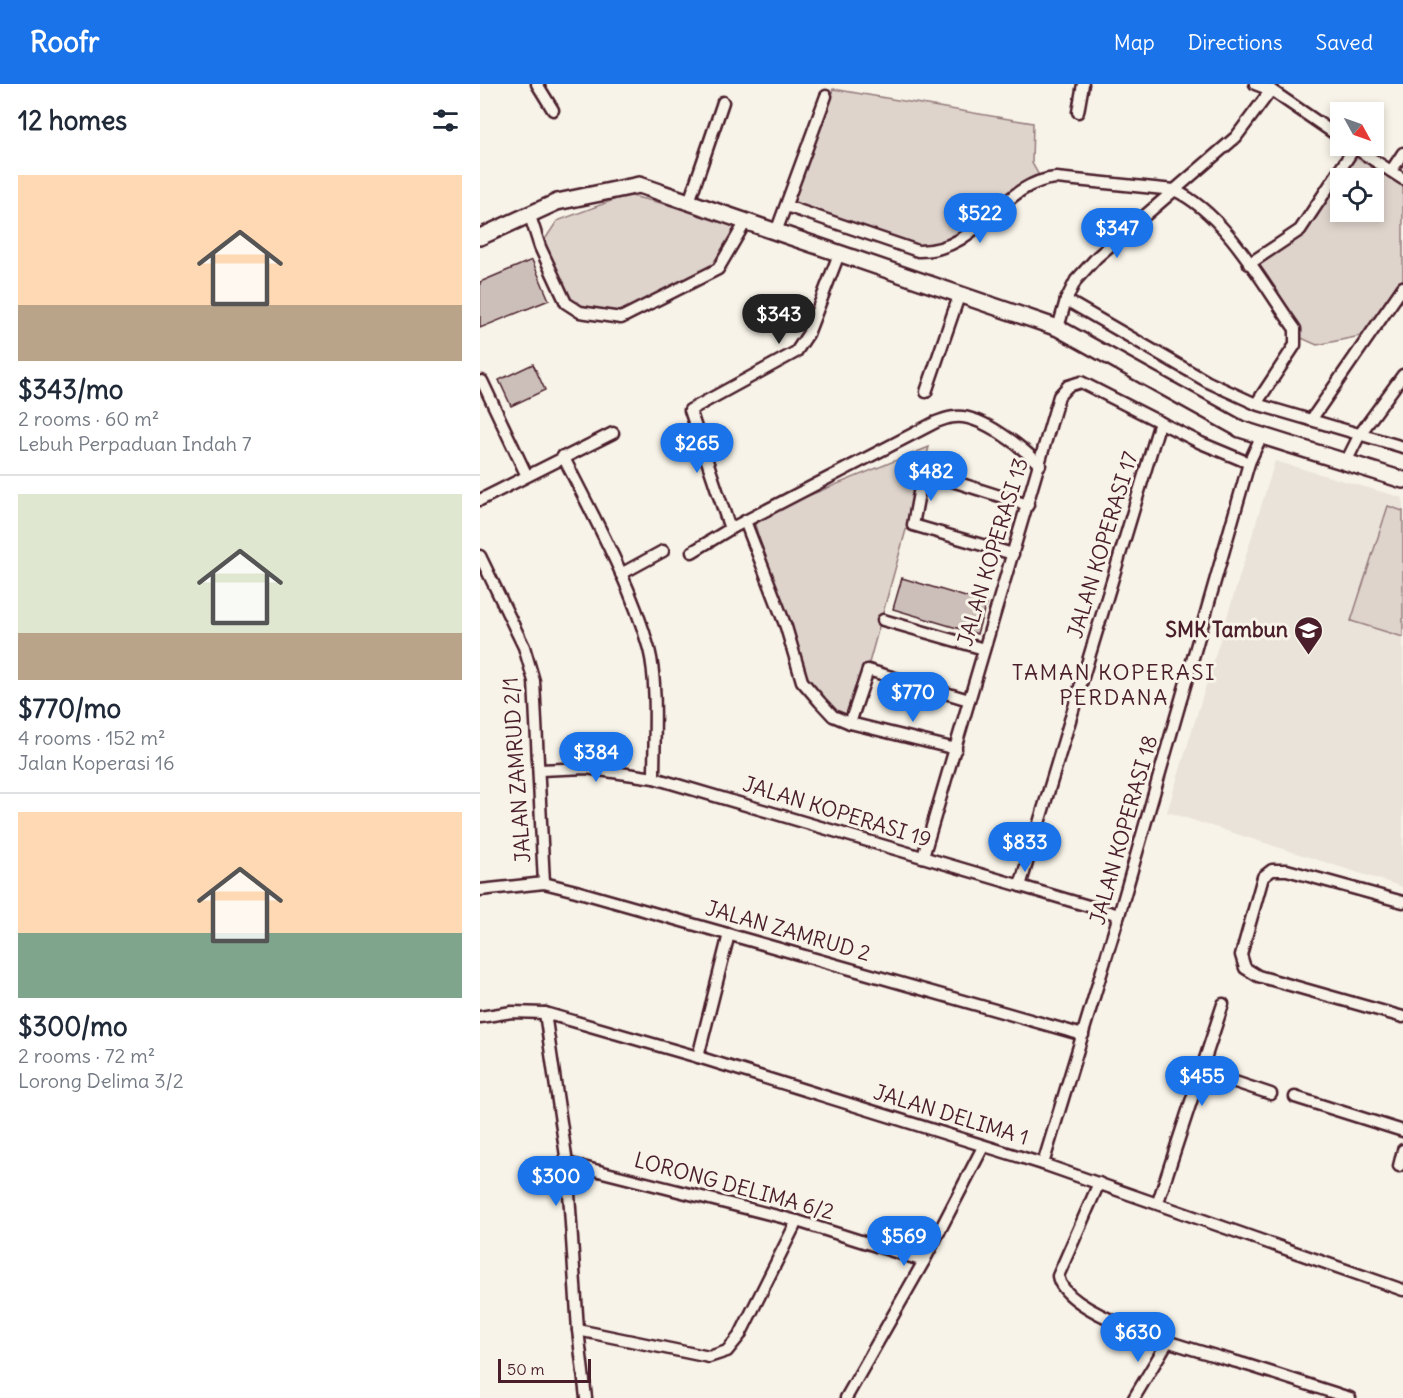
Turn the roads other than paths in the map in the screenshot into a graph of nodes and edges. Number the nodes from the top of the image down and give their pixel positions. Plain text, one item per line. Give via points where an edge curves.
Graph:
1 (537, 84) edge
2 (1083, 84) edge
3 (1255, 84) edge
4 (1271, 90) junction
5 (826, 96) dead end
6 (723, 102) dead end
7 (553, 110) dead end
8 (1078, 112) dead end
9 (1330, 130) edge
10 (1403, 153) edge
11 (1348, 156) edge
12 (1369, 156) edge
13 (1391, 171) junction
14 (1403, 179) edge
15 (1174, 190) junction
16 (689, 202) junction
17 (786, 206) junction
18 (530, 216) junction
19 (745, 223) junction
20 (776, 232) junction
21 (480, 237) edge
22 (839, 254) junction
23 (1249, 264) junction
24 (1403, 287) edge
25 (959, 296) junction
26 (1066, 300) junction
27 (1058, 328) junction
28 (1403, 375) edge
29 (482, 381) dead end
30 (926, 392) dead end
31 (1256, 404) junction
32 (1311, 420) junction
33 (1160, 422) junction
34 (613, 433) dead end
35 (1360, 434) junction
36 (1261, 437) junction
37 (1403, 447) edge
38 (563, 456) junction
39 (1249, 463) junction
40 (1345, 464) junction
41 (1040, 465) junction
42 (526, 474) junction
43 (1403, 480) edge
44 (480, 500) edge
45 (1028, 505) junction
46 (745, 521) junction
47 (730, 529) junction
48 (663, 551) dead end
49 (692, 552) dead end
50 (1014, 554) junction
51 (480, 556) edge
52 (621, 574) junction
53 (883, 620) dead end
54 (984, 649) junction
55 (969, 700) junction
56 (850, 723) junction
57 (956, 749) junction
58 (540, 770) junction
59 (654, 778) junction
60 (923, 857) junction
61 (544, 884) junction
62 (1020, 886) junction
63 (480, 890) edge
64 (1403, 902) edge
65 (1119, 915) junction
66 (729, 934) junction
67 (1223, 1004) dead end
68 (545, 1013) junction
69 (480, 1017) edge
70 (1403, 1017) edge
71 (1083, 1035) junction
72 (698, 1057) junction
73 (1199, 1070) junction
74 (1271, 1094) dead end
75 (1295, 1097) dead end
76 (1403, 1131) edge
77 (984, 1147) junction
78 (1403, 1150) edge
79 (567, 1162) junction
80 (1043, 1164) junction
81 (1398, 1166) dead end
82 (1099, 1184) junction
83 (1158, 1202) junction
84 (797, 1221) junction
85 (924, 1261) junction
86 (1403, 1290) edge
87 (578, 1330) junction
88 (1167, 1343) junction
89 (586, 1398) edge
90 (846, 1398) edge
91 (1134, 1398) edge
92 (1350, 1398) edge

1 - 7 street
2 - 8 street
3 - 4 street
4 - 9 street
4 - 15 street via 1236,137
5 - 17 street
6 - 16 street
10 - 13 street
11 - 23 street via 1300,230
12 - 13 street
13 - 14 street
15 - 17 street via 1041,179 969,235 935,251 918,251
15 - 23 street via 1191,197 1219,222
15 - 26 street via 1097,257 1076,280
16 - 18 street via 639,185 558,202
16 - 19 street
17 - 20 street
18 - 19 street via 566,303 580,312 621,318 717,269
18 - 21 street
19 - 20 street
20 - 22 street
22 - 25 street
22 - 47 street via 808,334 796,352 690,410
23 - 31 street via 1295,329 1295,345
24 - 32 street
25 - 27 street
25 - 30 street
26 - 27 street
26 - 31 street via 1208,382
27 - 36 street
28 - 35 street
29 - 42 street
31 - 32 street
32 - 35 street
33 - 39 street
33 - 41 street, JALAN KOPERASI 13 via 1081,382 1068,386 1059,396
33 - 62 street, JALAN KOPERASI 17
34 - 38 street
35 - 37 street
35 - 40 street
36 - 39 street, JALAN KOPERASI 18
36 - 40 street
38 - 42 street
38 - 52 street
39 - 65 street, JALAN KOPERASI 18
40 - 43 street
41 - 45 street, JALAN KOPERASI 13
41 - 46 street via 1022,446 977,421 956,416 936,422
42 - 44 street
45 - 50 street, JALAN KOPERASI 13
45 - 50 street via 930,474 922,477 913,525
46 - 47 street
46 - 56 street via 786,627 802,681 833,716
47 - 49 street
48 - 52 street
50 - 54 street, JALAN KOPERASI 13
51 - 58 street, JALAN ZAMRUD 2/1 via 524,647 534,681
52 - 59 street via 649,651
53 - 54 street
54 - 55 street, JALAN KOPERASI 13
55 - 56 street via 868,670
55 - 57 street, JALAN KOPERASI 13
56 - 57 street
57 - 60 street, JALAN KOPERASI 13
58 - 59 street, JALAN KOPERASI 19 via 586,768
58 - 61 street, JALAN ZAMRUD 2/1
59 - 60 street, JALAN KOPERASI 19
60 - 62 street, JALAN KOPERASI 19
61 - 63 street, JALAN ZAMRUD 2
61 - 66 street, JALAN ZAMRUD 2
62 - 65 street, JALAN KOPERASI 19
64 - 70 street via 1287,870 1272,870 1263,877 1240,955 1245,968 1258,976
65 - 71 street, JALAN KOPERASI 18
66 - 71 street, JALAN ZAMRUD 2
66 - 72 street
67 - 73 street
68 - 69 street, JALAN DELIMA 1 via 512,1012
68 - 72 street, JALAN DELIMA 1
68 - 79 street
71 - 80 street, JALAN KOPERASI 18
72 - 77 street, JALAN DELIMA 1
73 - 74 street
73 - 83 street
75 - 76 street
77 - 80 street, JALAN DELIMA 1
77 - 85 street
78 - 81 street
79 - 84 street, LORONG DELIMA 6/2
79 - 87 street
80 - 82 street, JALAN DELIMA 1
82 - 83 street, JALAN DELIMA 1
82 - 88 street via 1061,1268 1059,1283 1083,1306
83 - 86 street, JALAN DELIMA 1
84 - 85 street, LORONG DELIMA 6/2
84 - 87 street via 740,1335 727,1351 709,1357
85 - 90 street
87 - 89 street
88 - 91 street
88 - 92 street

